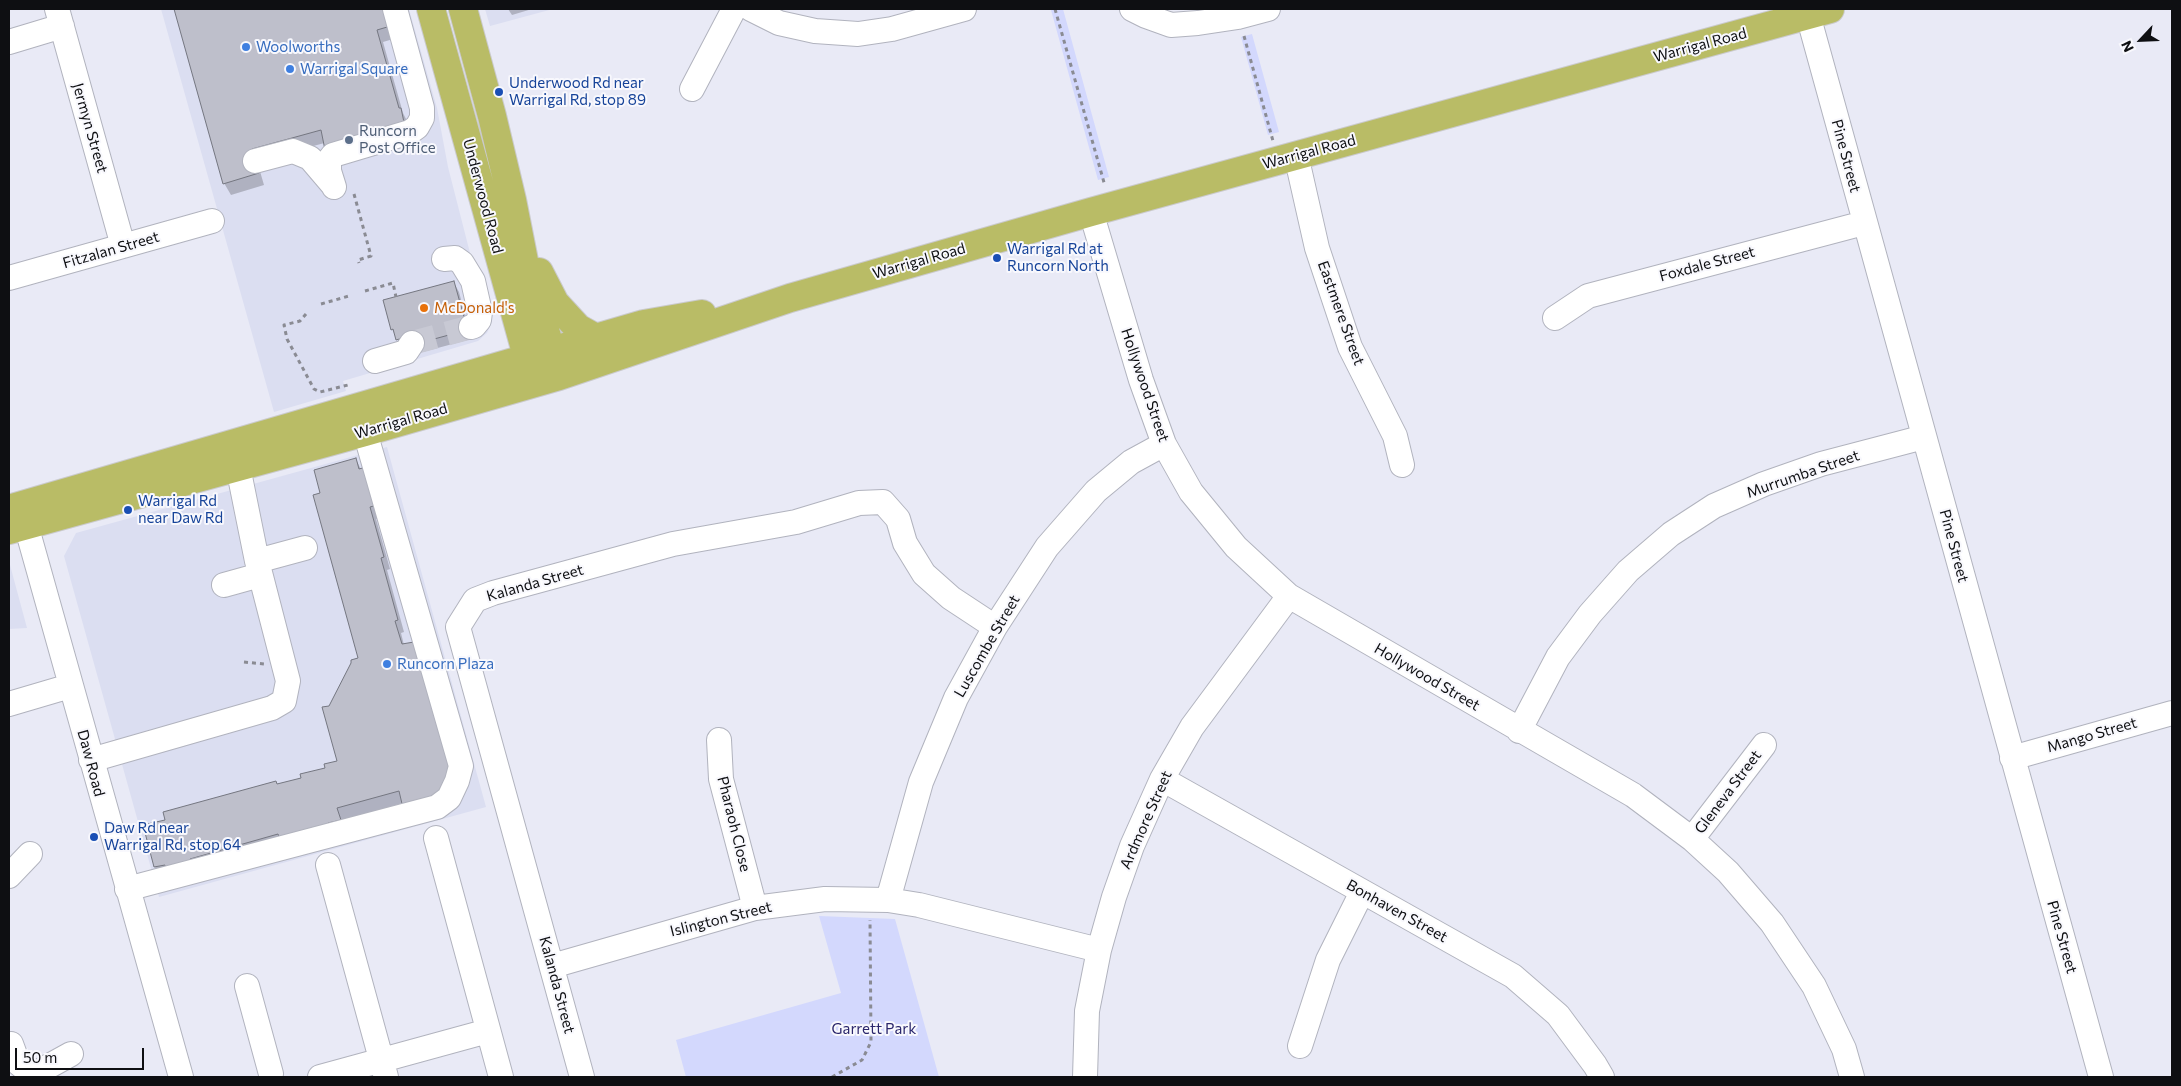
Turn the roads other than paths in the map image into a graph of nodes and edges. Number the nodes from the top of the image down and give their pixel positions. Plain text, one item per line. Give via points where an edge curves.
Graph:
1 (394, 9) edge
2 (431, 9) edge
3 (463, 9) edge
4 (734, 9) edge
5 (751, 9) edge
6 (964, 9) edge
7 (1132, 9) edge
8 (1268, 9) edge
9 (1819, 12) edge
10 (59, 18) edge
11 (9, 42) edge
12 (477, 62) junction
13 (448, 69) junction
14 (692, 89) dead end
15 (1286, 158) junction
16 (255, 161) dead end
17 (512, 200) junction
18 (1101, 209) junction
19 (212, 221) dead end
20 (1864, 223) junction
21 (123, 246) junction
22 (444, 259) dead end
23 (9, 278) edge
24 (790, 298) junction
25 (1555, 318) dead end
26 (470, 327) dead end
27 (596, 338) junction
28 (412, 343) tunnel mouth
29 (375, 361) dead end
30 (543, 367) junction
31 (365, 432) junction
32 (1924, 437) junction
33 (1164, 444) junction
34 (235, 455) junction
35 (1402, 465) dead end
36 (16, 517) edge
37 (305, 548) dead end
38 (258, 568) junction
39 (224, 585) dead end
40 (1289, 596) junction
41 (995, 626) junction
42 (70, 686) junction
43 (9, 704) edge
44 (2172, 713) edge
45 (1519, 731) junction
46 (719, 740) dead end
47 (1764, 745) dead end
48 (2012, 758) junction
49 (91, 760) junction
50 (1162, 779) junction
51 (401, 799) dead end
52 (337, 832) junction
53 (436, 838) dead end
54 (1692, 839) junction
55 (30, 854) dead end
56 (328, 865) dead end
57 (9, 876) edge
58 (127, 889) junction
59 (1362, 892) junction
60 (881, 900) junction
61 (755, 908) junction
62 (1099, 950) junction
63 (552, 966) junction
64 (247, 986) dead end
65 (488, 1031) junction
66 (11, 1044) dead end
67 (1300, 1046) dead end
68 (71, 1054) dead end
69 (384, 1069) edge
70 (272, 1076) edge
71 (36, 1077) edge
72 (180, 1077) edge
73 (320, 1077) edge
74 (501, 1077) edge
75 (582, 1077) edge
76 (1084, 1077) edge
77 (1602, 1077) edge
78 (1852, 1077) edge
79 (2101, 1077) edge

1 - 16 street via 422,108 422,118 417,127 410,132 333,155 329,160 329,171 334,187 310,158 293,151
2 - 13 main road, Underwood Road
3 - 12 main road, Underwood Road
4 - 14 street
5 - 6 street via 788,25 815,31 858,34 892,29
7 - 8 street via 1171,25 1238,17
9 - 15 main road, Warrigal Road
9 - 20 street, Pine Street
10 - 11 street
10 - 21 street, Jermyn Street
12 - 13 main road
12 - 17 main road, Underwood Road
13 - 30 main road, Underwood Road
15 - 18 main road, Warrigal Road
15 - 35 street, Eastmere Street via 1350,347 1395,436
17 - 27 main road, Underwood Road via 545,287 578,328
17 - 30 main road, Underwood Road
18 - 24 main road, Warrigal Road
18 - 33 street, Hollywood Street via 1141,380
19 - 21 street, Fitzalan Street
20 - 25 street, Foxdale Street via 1588,296
20 - 32 street, Pine Street
21 - 23 street, Fitzalan Street
22 - 26 street via 455,258 462,263 473,281 480,312 479,320
24 - 27 main road, Warrigal Road via 644,324
24 - 30 main road, Warrigal Road
27 - 30 main road, Warrigal Road
28 - 29 street via 406,352
30 - 31 main road, Warrigal Road
30 - 34 main road, Warrigal Road
31 - 34 main road, Warrigal Road
31 - 52 street via 460,766 449,798 437,807
32 - 45 street, Murrumba Street via 1821,464 1764,484 1714,506 1671,534 1628,571 1590,614 1558,657
32 - 48 street, Pine Street
33 - 40 street, Hollywood Street via 1191,492 1236,547
33 - 41 street, Luscombe Street via 1131,462 1096,491 1047,547
34 - 36 main road, Warrigal Road
34 - 38 street
36 - 42 street, Daw Road
37 - 38 street
38 - 39 street
38 - 49 street via 288,681 284,701 272,708
40 - 45 street, Hollywood Street
40 - 50 street, Ardmore Street via 1192,727
41 - 60 street, Luscombe Street via 956,698 921,782
41 - 63 street, Kalanda Street via 950,598 924,574 906,543 898,519 883,502 859,503 796,522 673,544 475,600 458,627
42 - 43 street
42 - 49 street, Daw Road
44 - 48 street, Mango Street
45 - 54 street, Hollywood Street via 1633,795
46 - 61 street, Pharaoh Close via 720,779
47 - 54 street, Gleneva Street
48 - 79 street, Pine Street
49 - 58 street, Daw Road
50 - 59 street, Bonhaven Street
50 - 62 street, Ardmore Street via 1132,846
51 - 52 street via 367,811
52 - 58 street
53 - 65 street
54 - 78 street, Hollywood Street via 1728,872 1772,923 1814,986 1844,1049
55 - 57 street
56 - 69 street
58 - 72 street, Daw Road
59 - 67 street via 1328,960
59 - 77 street, Bonhaven Street via 1513,976 1558,1015
60 - 61 street, Islington Street via 825,898
60 - 62 street, Islington Street via 919,906
61 - 63 street, Islington Street
62 - 76 street, Ardmore Street via 1087,1011
63 - 75 street, Kalanda Street
64 - 70 street
65 - 69 street
65 - 74 street
66 - 71 street via 18,1062
68 - 71 street via 42,1070
69 - 73 street

